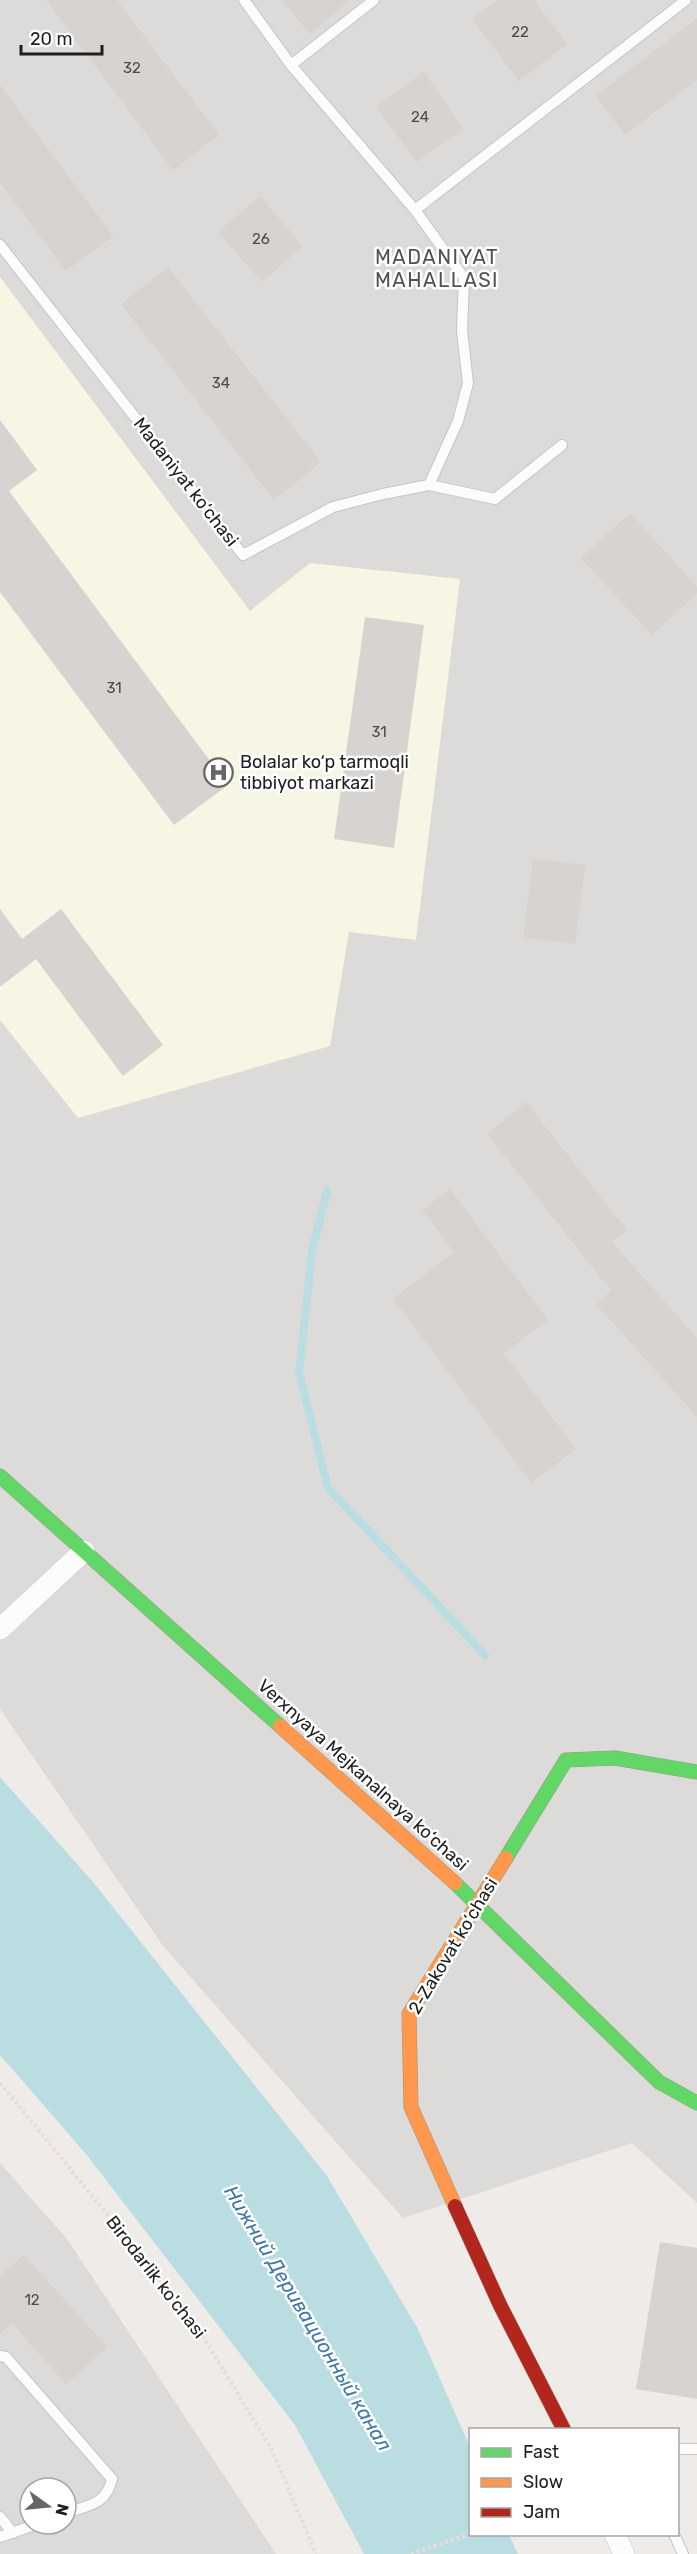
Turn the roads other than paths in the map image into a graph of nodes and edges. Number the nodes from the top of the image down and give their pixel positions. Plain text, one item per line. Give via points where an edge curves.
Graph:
1 (244, 0) edge
2 (374, 0) edge
3 (686, 0) edge
4 (291, 64) junction
5 (415, 210) junction
6 (0, 245) edge
7 (562, 445) dead end
8 (429, 485) junction
9 (0, 1476) edge
10 (84, 1551) junction
11 (0, 1629) edge
12 (697, 1772) edge
13 (478, 1903) junction
14 (697, 2103) edge
15 (0, 2356) edge
16 (563, 2428) edge
17 (679, 2449) edge
18 (697, 2449) edge
19 (78, 2509) edge
20 (0, 2517) edge
21 (18, 2531) edge
22 (13, 2533) junction
23 (615, 2536) edge
24 (674, 2536) edge
25 (0, 2537) edge
26 (624, 2554) edge
27 (683, 2554) edge

1 - 4 lane
2 - 4 lane
3 - 5 lane
4 - 5 lane
5 - 8 lane via 464,278 462,331 468,383 458,422
6 - 8 lane, Madaniyat ko‘chasi via 243,555 333,507
7 - 8 lane, Madaniyat ko‘chasi via 495,499
9 - 10 street, Verxnyaya Mejkanalnaya ko‘chasi
10 - 11 street
10 - 13 street, Verxnyaya Mejkanalnaya ko‘chasi
12 - 13 street, 2-Zakovat ko‘chasi via 615,1758 566,1760
13 - 14 street, Verxnyaya Mejkanalnaya ko‘chasi via 659,2082
13 - 16 street, 2-Zakovat ko‘chasi via 409,2014 411,2107 500,2305
15 - 19 lane via 6,2357 112,2479 101,2501
17 - 18 lane
20 - 22 lane
21 - 22 lane
22 - 25 lane
23 - 26 street
24 - 27 lane

